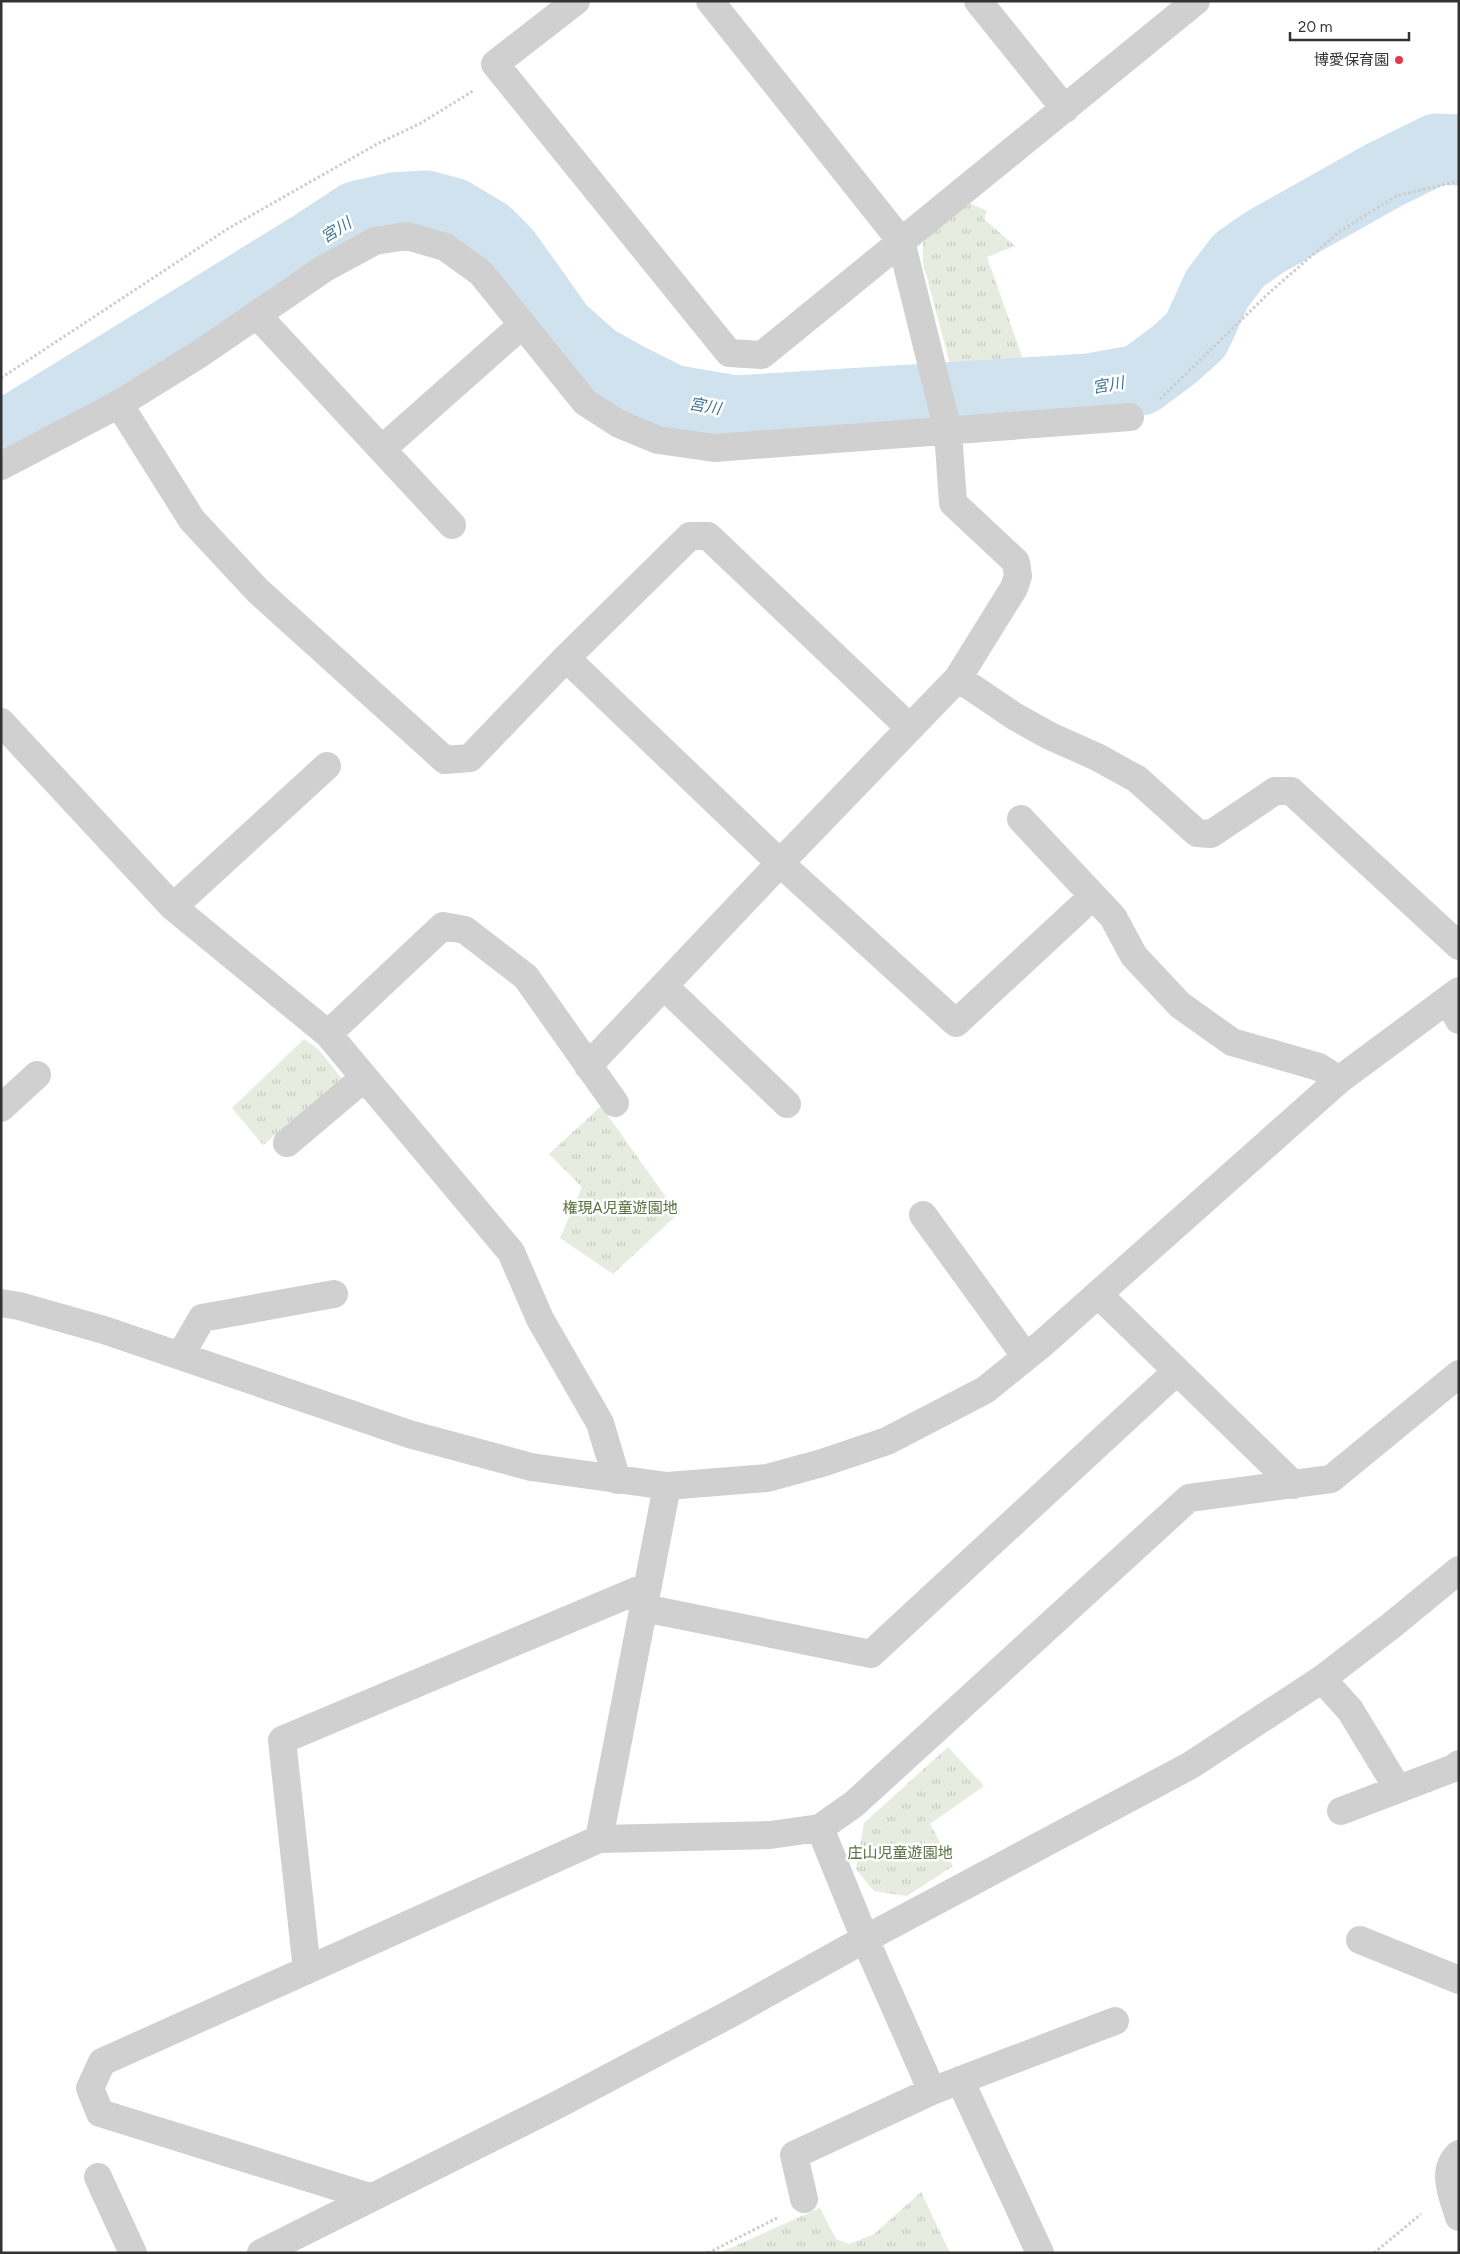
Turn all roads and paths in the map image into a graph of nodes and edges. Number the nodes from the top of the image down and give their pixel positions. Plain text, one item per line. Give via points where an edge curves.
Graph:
1 (576, 1) edge
2 (710, 1) edge
3 (978, 1) edge
4 (1196, 1) edge
5 (479, 86) dead end
6 (1065, 109) junction
7 (1459, 181) edge
8 (901, 242) junction
9 (257, 315) junction
10 (522, 325) junction
11 (1, 378) edge
12 (119, 404) junction
13 (1130, 417) joint
14 (948, 431) junction
15 (382, 449) junction
16 (1, 466) edge
17 (452, 524) dead end
18 (566, 658) junction
19 (958, 678) junction
20 (1, 722) edge
21 (910, 728) junction
22 (327, 766) dead end
23 (1021, 819) dead end
24 (780, 863) junction
25 (1093, 896) junction
26 (173, 907) junction
27 (1459, 946) edge
28 (664, 986) junction
29 (1455, 1004) edge
30 (328, 1034) junction
31 (588, 1066) junction
32 (37, 1075) dead end
33 (364, 1078) junction
34 (1339, 1080) junction
35 (615, 1103) dead end
36 (787, 1104) dead end
37 (1, 1108) edge
38 (287, 1143) dead end
39 (923, 1215) dead end
40 (334, 1294) dead end
41 (1098, 1294) junction
42 (1, 1303) edge
43 (180, 1356) junction
44 (1026, 1357) junction
45 (1177, 1371) junction
46 (1459, 1374) edge
47 (618, 1480) junction
48 (1294, 1485) junction
49 (667, 1486) junction
50 (1459, 1570) edge
51 (646, 1597) junction
52 (1322, 1679) junction
53 (1459, 1764) edge
54 (1398, 1789) junction
55 (1342, 1811) dead end
56 (820, 1828) junction
57 (599, 1839) junction
58 (865, 1939) junction
59 (1360, 1940) dead end
60 (307, 1970) junction
61 (1459, 1980) edge
62 (1115, 2021) dead end
63 (960, 2080) junction
64 (932, 2091) junction
65 (1459, 2154) edge
66 (98, 2177) dead end
67 (1450, 2190) junction
68 (370, 2197) junction
69 (804, 2199) joint
70 (1459, 2216) edge
71 (132, 2253) edge
72 (262, 2253) edge
73 (708, 2253) edge
74 (1040, 2253) edge
75 (1374, 2253) edge

1 - 8 street via 495,64 729,353 762,355
2 - 8 street
3 - 6 street
4 - 6 street
5 - 11 path via 421,123 377,144 229,228
6 - 8 street
7 - 13 path via 1396,196 1339,232 1270,292 1160,399
8 - 14 street
9 - 10 street via 325,268 375,241 408,236 446,248 482,273
9 - 12 street
9 - 15 street
10 - 14 street via 585,402 619,424 658,440 714,448
10 - 15 street
12 - 16 street
12 - 18 street via 192,520 258,591 445,760 470,758
13 - 14 street
14 - 19 street via 953,503 1016,562 1018,576 1014,588
15 - 17 street
18 - 21 street via 690,536 708,536
18 - 24 street
19 - 21 street
19 - 27 street via 1043,732 1137,779 1196,833 1211,834 1275,791 1291,791
20 - 26 street
21 - 24 street
22 - 26 street
23 - 25 street
24 - 25 street via 956,1023
24 - 28 street
25 - 34 street via 1113,917 1134,956 1180,1005 1232,1042 1319,1067
26 - 30 street
28 - 31 street
28 - 36 street
29 - 34 street
30 - 31 street via 443,926 465,930 526,977
30 - 33 street
31 - 35 street
32 - 37 street
33 - 38 street
33 - 47 street via 511,1252 540,1319 600,1423
34 - 41 street
39 - 44 street
40 - 43 street via 202,1318
41 - 44 street
41 - 45 street
42 - 43 street via 104,1330
43 - 47 street via 409,1434 531,1467
44 - 49 street via 985,1390 887,1441 767,1478
45 - 48 street
45 - 51 street via 871,1654
46 - 48 street via 1331,1479
47 - 49 street
48 - 56 street via 1190,1498 854,1804
49 - 51 street
50 - 52 street
51 - 57 street
51 - 60 street via 282,1740
52 - 54 street via 1350,1710
52 - 58 street via 1190,1765
53 - 54 street
54 - 55 street
56 - 57 street via 770,1835
56 - 58 street
57 - 60 street
58 - 64 street
58 - 68 street via 557,2105
59 - 61 street
60 - 68 street via 102,2062 90,2088 100,2113
62 - 63 street
63 - 64 street
63 - 74 street
64 - 69 street via 794,2155
65 - 67 street via 1447,2178
66 - 71 street
67 - 70 street
67 - 75 path
68 - 72 street
69 - 73 path via 777,2219

